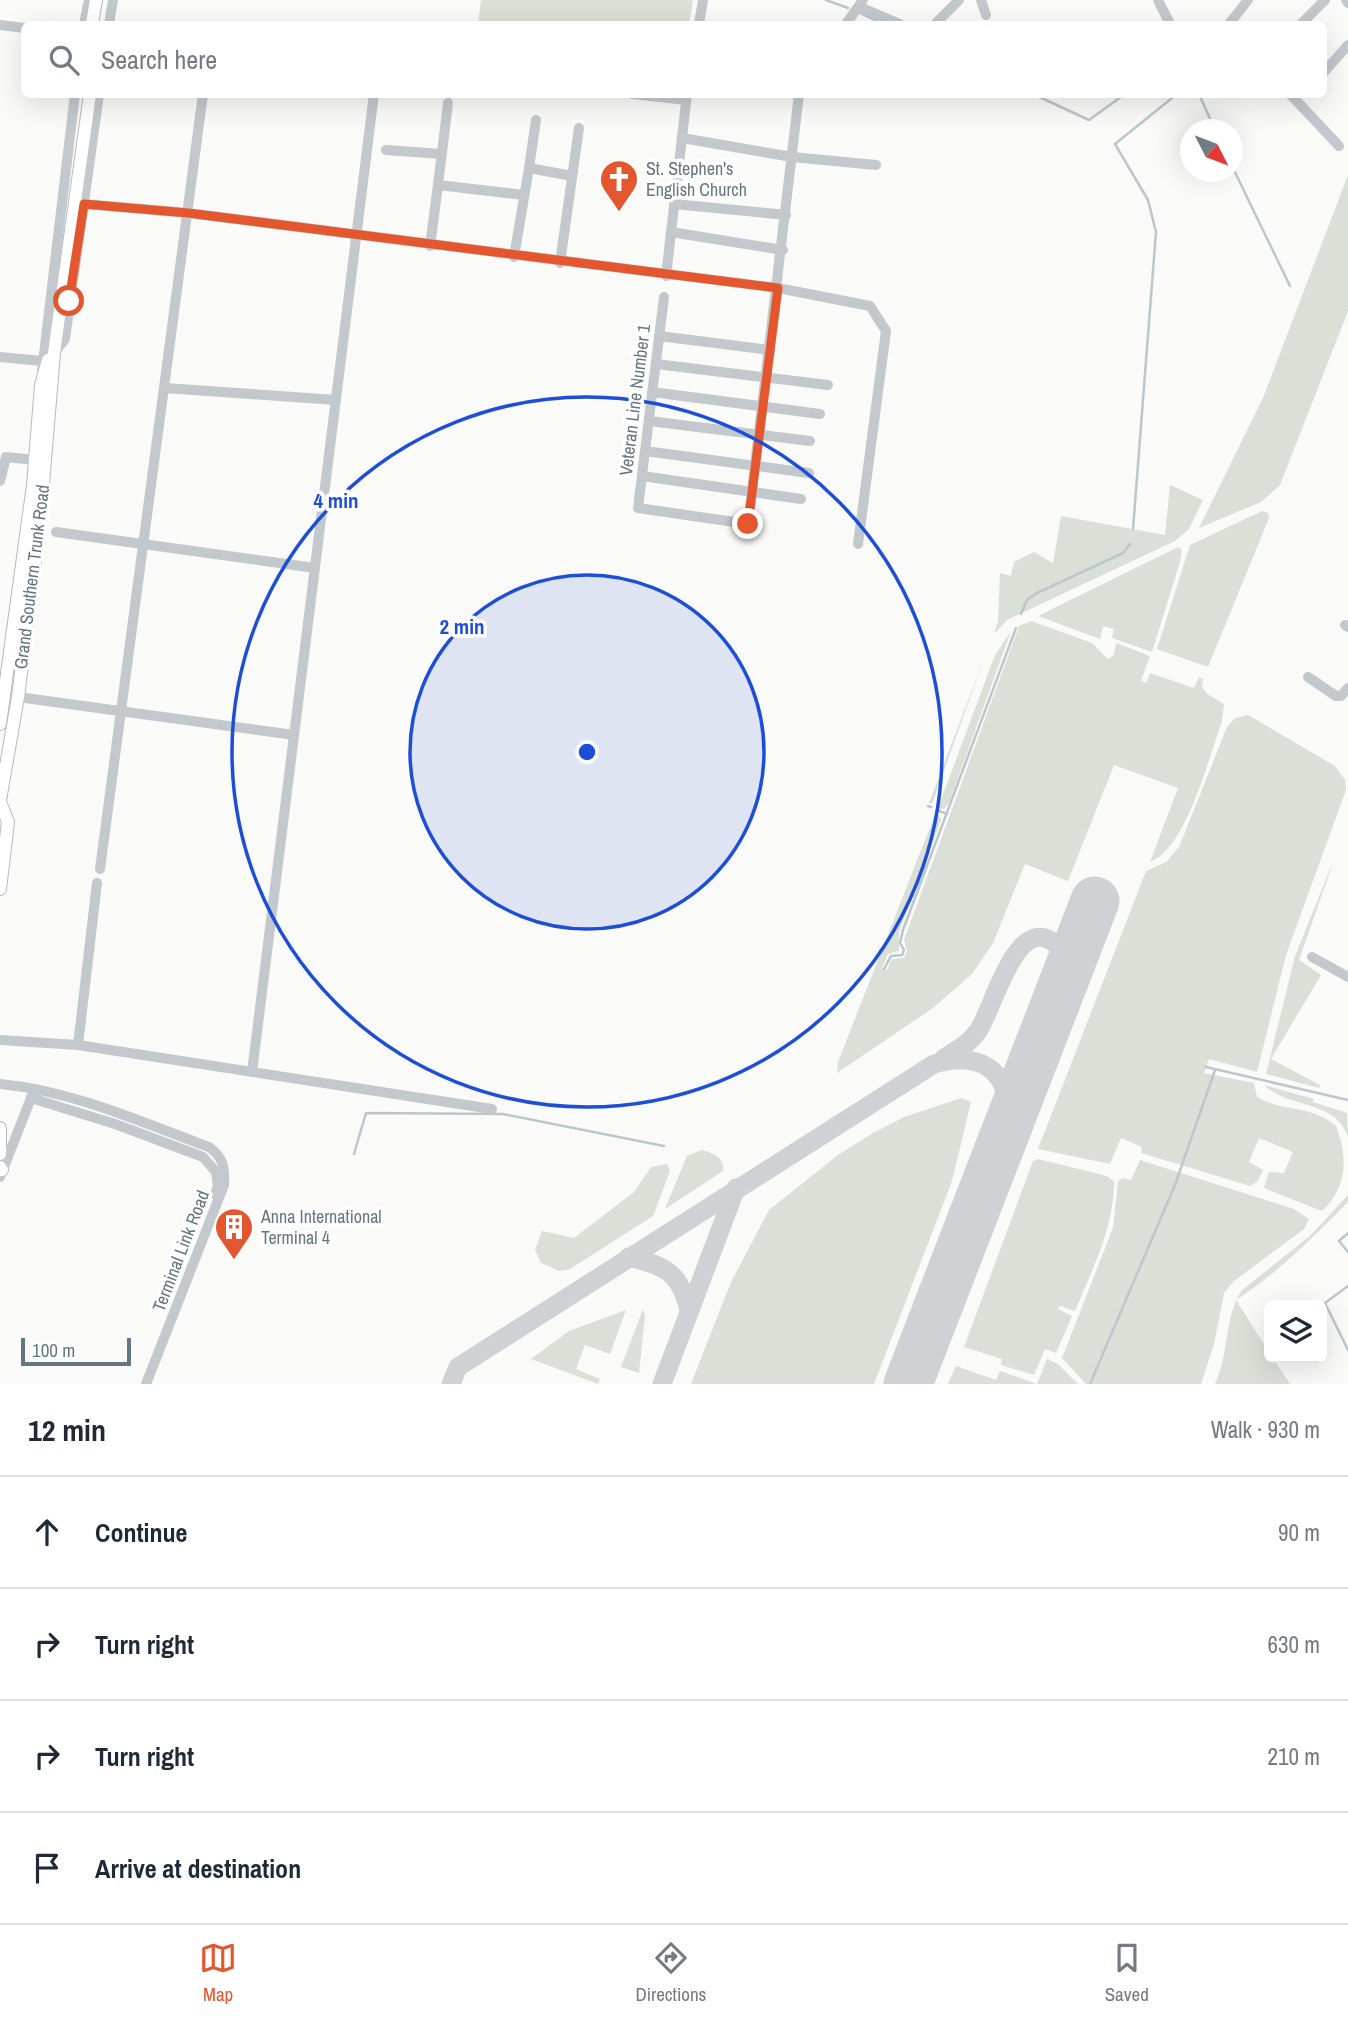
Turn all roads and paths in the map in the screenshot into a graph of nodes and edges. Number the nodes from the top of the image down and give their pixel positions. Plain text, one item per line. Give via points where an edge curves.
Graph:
1 (89, 0) edge
2 (96, 0) edge
3 (103, 0) edge
4 (113, 0) edge
5 (704, 0) edge
6 (959, 0) edge
7 (981, 0) edge
8 (1146, 0) edge
9 (1248, 0) edge
10 (1325, 0) edge
11 (1160, 3) edge
12 (862, 4) edge
13 (986, 15) dead end
14 (86, 21) edge
15 (92, 21) edge
16 (100, 21) edge
17 (110, 21) edge
18 (700, 21) edge
19 (848, 21) edge
20 (894, 21) edge
21 (938, 21) edge
22 (1169, 21) edge
23 (1231, 21) edge
24 (1304, 21) edge
25 (0, 25) edge
26 (21, 28) edge
27 (1348, 45) edge
28 (1327, 69) edge
29 (75, 98) edge
30 (82, 98) edge
31 (89, 98) edge
32 (98, 98) edge
33 (202, 98) edge
34 (374, 98) edge
35 (687, 98) edge
36 (799, 98) edge
37 (1297, 98) edge
38 (448, 103) dead end
39 (536, 120) dead end
40 (579, 128) dead end
41 (682, 138) junction
42 (1339, 146) dead end
43 (386, 150) dead end
44 (441, 153) junction
45 (792, 157) junction
46 (876, 165) dead end
47 (529, 168) junction
48 (572, 176) junction
49 (438, 185) junction
50 (524, 195) junction
51 (84, 204) junction
52 (674, 204) junction
53 (188, 213) junction
54 (786, 215) junction
55 (671, 232) junction
56 (357, 237) junction
57 (430, 246) junction
58 (782, 250) junction
59 (514, 257) junction
60 (560, 263) junction
61 (666, 276) junction
62 (778, 288) junction
63 (664, 297) dead end
64 (54, 336) junction
65 (659, 336) junction
66 (771, 350) junction
67 (54, 353) junction
68 (0, 357) edge
69 (42, 362) junction
70 (656, 364) junction
71 (767, 378) junction
72 (41, 385) junction
73 (828, 385) dead end
74 (165, 388) junction
75 (652, 392) junction
76 (336, 400) junction
77 (764, 406) junction
78 (820, 414) dead end
79 (649, 421) junction
80 (758, 435) junction
81 (810, 441) dead end
82 (645, 451) junction
83 (35, 460) junction
84 (756, 465) junction
85 (809, 473) dead end
86 (642, 476) junction
87 (0, 481) edge
88 (752, 493) junction
89 (801, 499) dead end
90 (56, 532) dead end
91 (145, 543) junction
92 (858, 544) dead end
93 (315, 568) junction
94 (1308, 677) dead end
95 (1348, 688) edge
96 (18, 697) junction
97 (1344, 698) edge
98 (122, 710) junction
99 (0, 724) edge
100 (294, 734) junction
101 (0, 801) edge
102 (100, 869) dead end
103 (97, 883) dead end
104 (0, 889) edge
105 (1312, 957) dead end
106 (1348, 977) edge
107 (0, 1040) edge
108 (78, 1045) junction
109 (251, 1072) junction
110 (0, 1084) edge
111 (33, 1093) junction
112 (492, 1109) dead end
113 (0, 1128) edge
114 (0, 1154) edge
115 (1, 1172) edge
116 (139, 1384) edge
117 (146, 1384) edge

1 - 14 street
2 - 15 main road
3 - 16 main road
4 - 17 street
5 - 18 street
6 - 21 street
7 - 13 street
8 - 11 street
9 - 23 street
10 - 24 street
11 - 22 street
12 - 19 street
12 - 20 street
25 - 26 street
27 - 28 street
29 - 69 street
30 - 64 main road
31 - 64 main road
32 - 51 street
33 - 53 street
34 - 56 street
35 - 41 street
36 - 45 street
37 - 42 street
38 - 44 street
39 - 47 street
40 - 48 street
41 - 45 street
41 - 52 street
43 - 44 street
44 - 49 street
45 - 46 street
45 - 54 street
47 - 48 street
47 - 50 street
48 - 60 street
49 - 50 street
49 - 57 street
50 - 59 street
51 - 53 street
51 - 67 street via 65,339
52 - 54 street
52 - 55 street
53 - 56 street
53 - 74 street
54 - 58 street
55 - 58 street
55 - 61 street
56 - 57 street
56 - 76 street
57 - 59 street
58 - 62 street
59 - 60 street
60 - 61 street
61 - 62 street
62 - 66 street
62 - 92 street via 870,306 886,331
63 - 65 street, Veteran Line Number 1
64 - 67 main road, Grand Southern Trunk Road
64 - 72 main road, Grand Southern Trunk Road
65 - 66 street
65 - 70 street, Veteran Line Number 1
66 - 71 street
67 - 96 main road, Grand Southern Trunk Road via 39,531
68 - 69 street
69 - 72 street
70 - 71 street
70 - 75 street, Veteran Line Number 1
71 - 73 street
71 - 77 street
72 - 83 main road, Grand Southern Trunk Road
74 - 76 street
74 - 91 street
75 - 77 street
75 - 79 street, Veteran Line Number 1
76 - 93 street
77 - 78 street
77 - 80 street
79 - 80 street
79 - 82 street, Veteran Line Number 1
80 - 81 street
80 - 84 street
82 - 84 street
82 - 86 street, Veteran Line Number 1
83 - 87 street via 6,457
83 - 99 main road, Grand Southern Trunk Road
84 - 85 street
84 - 88 street
86 - 88 street
86 - 88 street, Veteran Line Number 1 via 638,508 748,524
88 - 89 street
90 - 91 street
91 - 93 street
91 - 98 street
93 - 100 street
94 - 97 street
95 - 97 street
96 - 98 street
96 - 101 main road, Grand Southern Trunk Road
98 - 100 street
98 - 102 street
100 - 109 street
101 - 104 main road via 8,822
103 - 108 street
105 - 106 street
107 - 108 street
108 - 109 street
109 - 112 street
110 - 111 street, Terminal Link Road
111 - 115 street
111 - 116 street, Terminal Link Road via 203,1157 216,1172 218,1186
111 - 117 street, Terminal Link Road via 127,1117 209,1147 219,1154 225,1168 224,1185
113 - 114 main road

